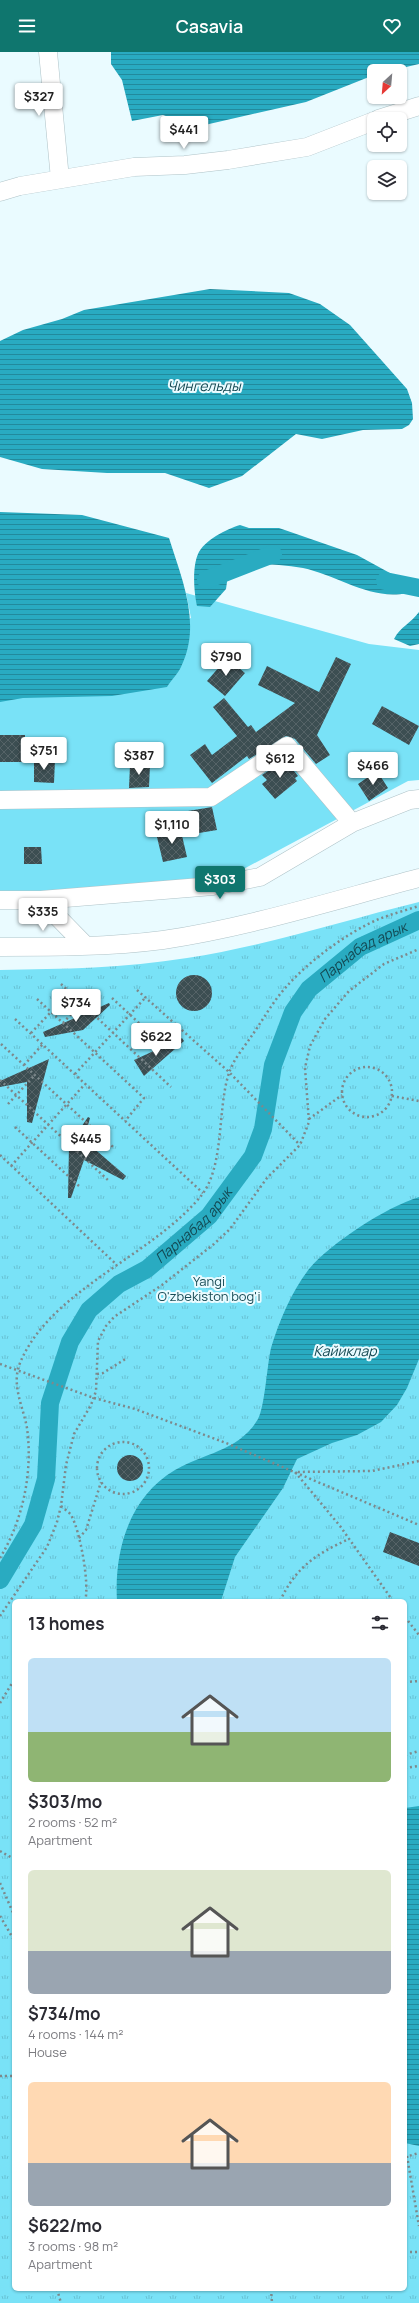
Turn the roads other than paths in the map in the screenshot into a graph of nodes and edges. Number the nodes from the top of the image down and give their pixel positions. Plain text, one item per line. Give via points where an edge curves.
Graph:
1 (48, 52) edge
2 (419, 106) edge
3 (400, 112) edge
4 (367, 124) edge
5 (60, 179) junction
6 (0, 192) edge
7 (419, 799) edge
8 (0, 800) edge
9 (352, 823) junction
10 (419, 878) edge
11 (0, 900) edge
12 (41, 900) junction
13 (86, 946) junction
14 (0, 947) edge

1 - 5 street
2 - 3 street
4 - 5 street via 307,147 214,162 134,166
5 - 6 street
7 - 9 street via 410,800
8 - 9 street via 211,797 287,746
9 - 12 street via 260,877 213,886
10 - 13 street via 215,931 162,940
11 - 12 street
12 - 13 street
13 - 14 street

